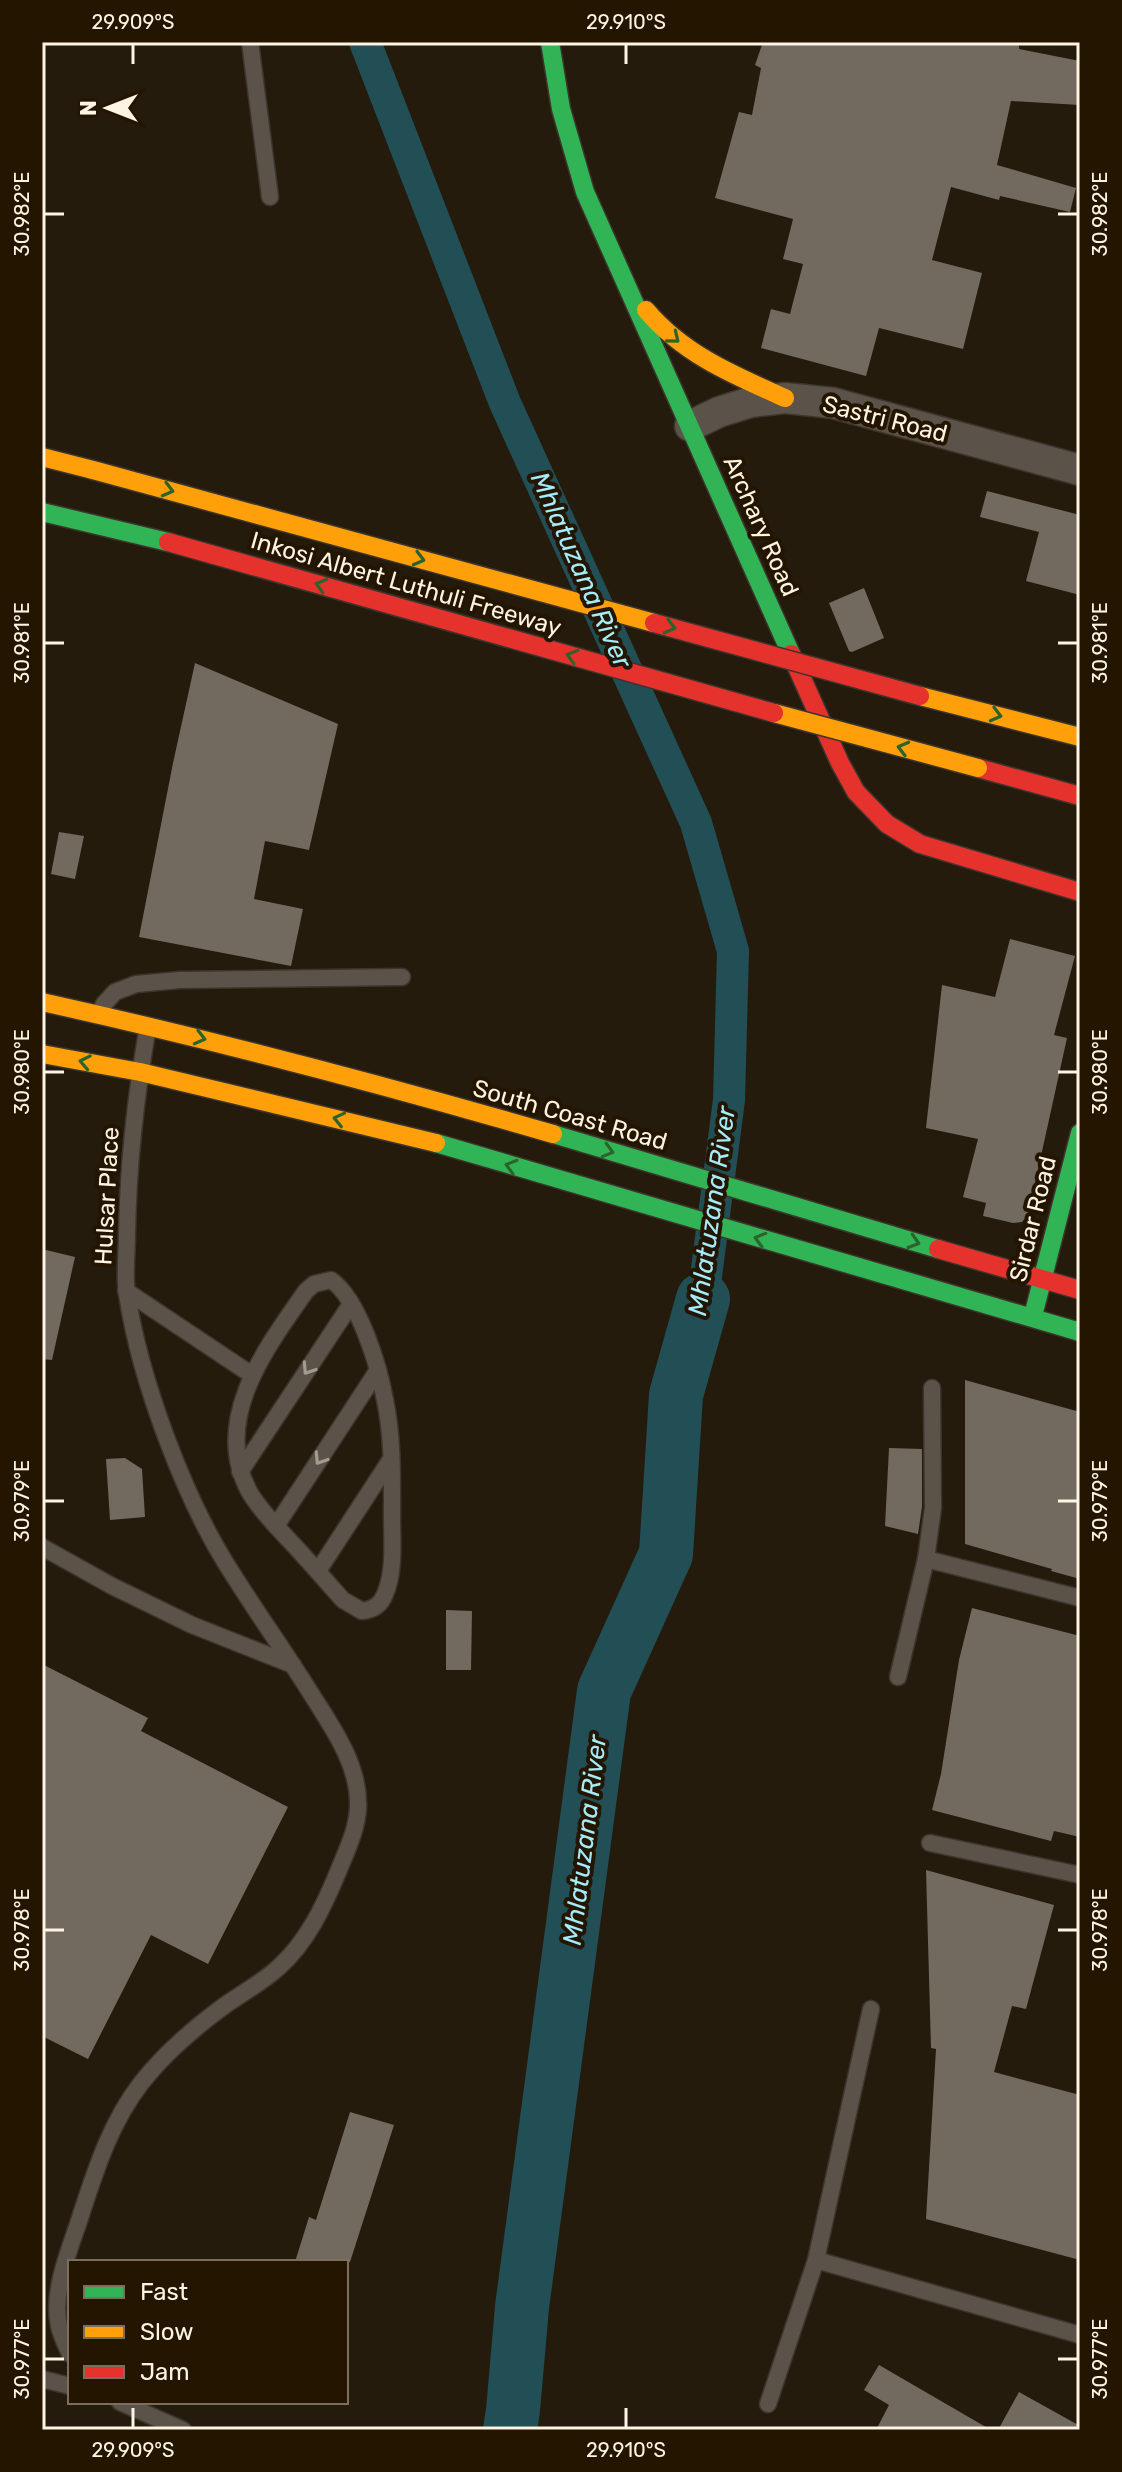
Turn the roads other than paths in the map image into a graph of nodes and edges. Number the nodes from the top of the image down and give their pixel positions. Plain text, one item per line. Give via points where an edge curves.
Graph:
1 (250, 42) edge
2 (550, 42) edge
3 (270, 197) dead end
4 (624, 279) junction
5 (785, 398) junction
6 (690, 426) junction
7 (42, 457) edge
8 (1080, 470) edge
9 (42, 512) edge
10 (42, 522) edge
11 (81, 522) junction
12 (1080, 737) edge
13 (1080, 796) edge
14 (1080, 892) edge
15 (402, 977) dead end
16 (42, 1002) edge
17 (99, 1014) junction
18 (149, 1024) junction
19 (42, 1054) edge
20 (140, 1072) junction
21 (1080, 1133) edge
22 (1042, 1280) junction
23 (1080, 1290) edge
24 (126, 1291) junction
25 (351, 1304) junction
26 (1032, 1318) junction
27 (1080, 1332) edge
28 (378, 1370) junction
29 (252, 1375) junction
30 (932, 1388) dead end
31 (392, 1457) junction
32 (240, 1472) junction
33 (276, 1526) junction
34 (42, 1547) edge
35 (926, 1559) junction
36 (318, 1571) junction
37 (1080, 1598) edge
38 (293, 1665) junction
39 (898, 1677) dead end
40 (930, 1843) dead end
41 (1080, 1875) edge
42 (871, 2009) dead end
43 (816, 2260) junction
44 (1080, 2335) edge
45 (68, 2349) edge
46 (42, 2379) edge
47 (68, 2386) edge
48 (124, 2404) edge
49 (768, 2404) dead end
50 (183, 2430) edge

1 - 3 lane
2 - 4 main road, Archary Road via 561,109 585,192
4 -> 5 main road via 676,341
4 - 6 main road, Archary Road
5 - 6 street, Sastri Road via 751,402
5 - 8 street, Sastri Road via 833,403
6 - 14 main road, Archary Road via 856,792 887,824 920,844
7 -> 12 main road, Inkosi Albert Luthuli Freeway, bridge
9 - 11 main road, Inkosi Albert Luthuli Freeway
10 - 11 main road
13 -> 11 main road, Inkosi Albert Luthuli Freeway, bridge
15 - 17 lane via 136,984 115,992
16 - 17 main road, South Coast Road
17 - 18 main road, South Coast Road
18 - 20 lane, Hulsar Place
18 -> 22 main road, South Coast Road via 425,1097
20 -> 19 main road
20 - 24 lane, Hulsar Place via 127,1197
26 -> 20 main road via 414,1137
21 - 22 main road, Sirdar Road
22 - 23 main road, South Coast Road
22 - 26 main road, Sirdar Road
24 - 29 lane
24 - 38 lane, Hulsar Place via 144,1369 200,1517
25 - 28 lane
25 - 29 lane via 331,1280 314,1284
25 -> 32 lane
26 - 27 main road
28 - 31 lane
28 -> 33 lane
29 - 32 lane via 238,1415
30 - 35 lane via 933,1508
31 - 36 lane
31 - 36 lane via 392,1548 384,1597 376,1607 355,1609
32 - 33 lane
33 - 36 lane
34 - 38 lane via 192,1625
35 - 37 lane
35 - 39 lane
38 - 45 lane, Hulsar Place via 349,1758 358,1807 354,1830 326,1901 305,1937 280,1967 173,2048 112,2127 57,2300 59,2328
40 - 41 lane
42 - 43 lane
43 - 44 lane
43 - 49 lane
46 - 47 lane
48 - 50 lane

